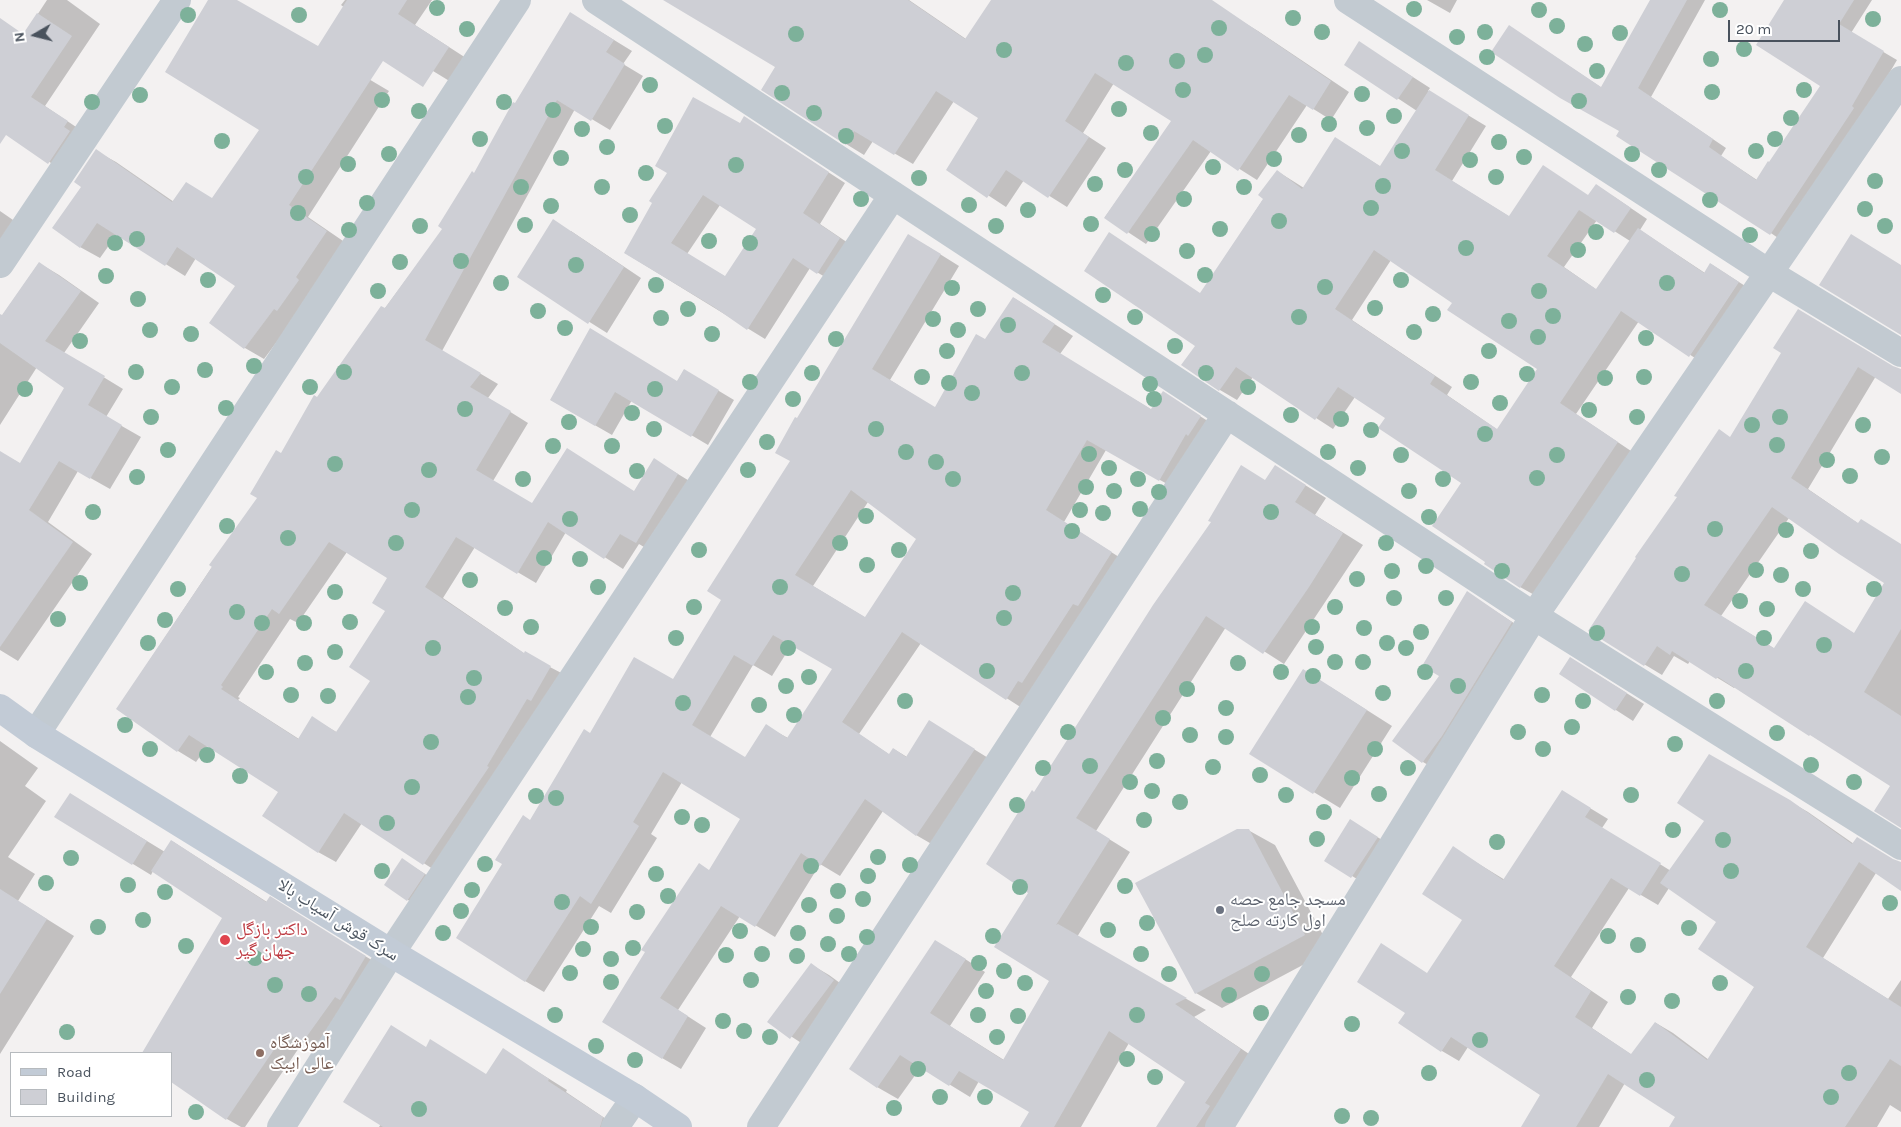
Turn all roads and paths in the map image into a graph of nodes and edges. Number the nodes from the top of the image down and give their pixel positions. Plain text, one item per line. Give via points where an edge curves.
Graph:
1 (177, 0) edge
2 (516, 0) edge
3 (596, 0) edge
4 (1348, 0) edge
5 (1901, 80) edge
6 (893, 195) junction
7 (0, 264) edge
8 (1769, 273) junction
9 (1901, 353) edge
10 (1227, 414) junction
11 (1534, 616) junction
12 (0, 708) edge
13 (36, 734) junction
14 (1901, 846) edge
15 (391, 953) junction
16 (635, 1098) junction
17 (281, 1127) edge
18 (615, 1127) edge
19 (678, 1127) edge
20 (761, 1127) edge
21 (1219, 1127) edge

1 - 7 street
2 - 13 street
3 - 6 street
4 - 8 street
5 - 8 street
6 - 10 street
6 - 15 street
8 - 9 street
8 - 11 street
10 - 11 street
10 - 20 street
11 - 14 street
11 - 21 street
12 - 13 street, سرک قوش آسیاب بالا
13 - 15 street, سرک قوش آسیاب بالا
15 - 16 street, سرک قوش آسیاب بالا
15 - 17 street
16 - 18 street
16 - 19 street, سرک قوش آسیاب بالا

